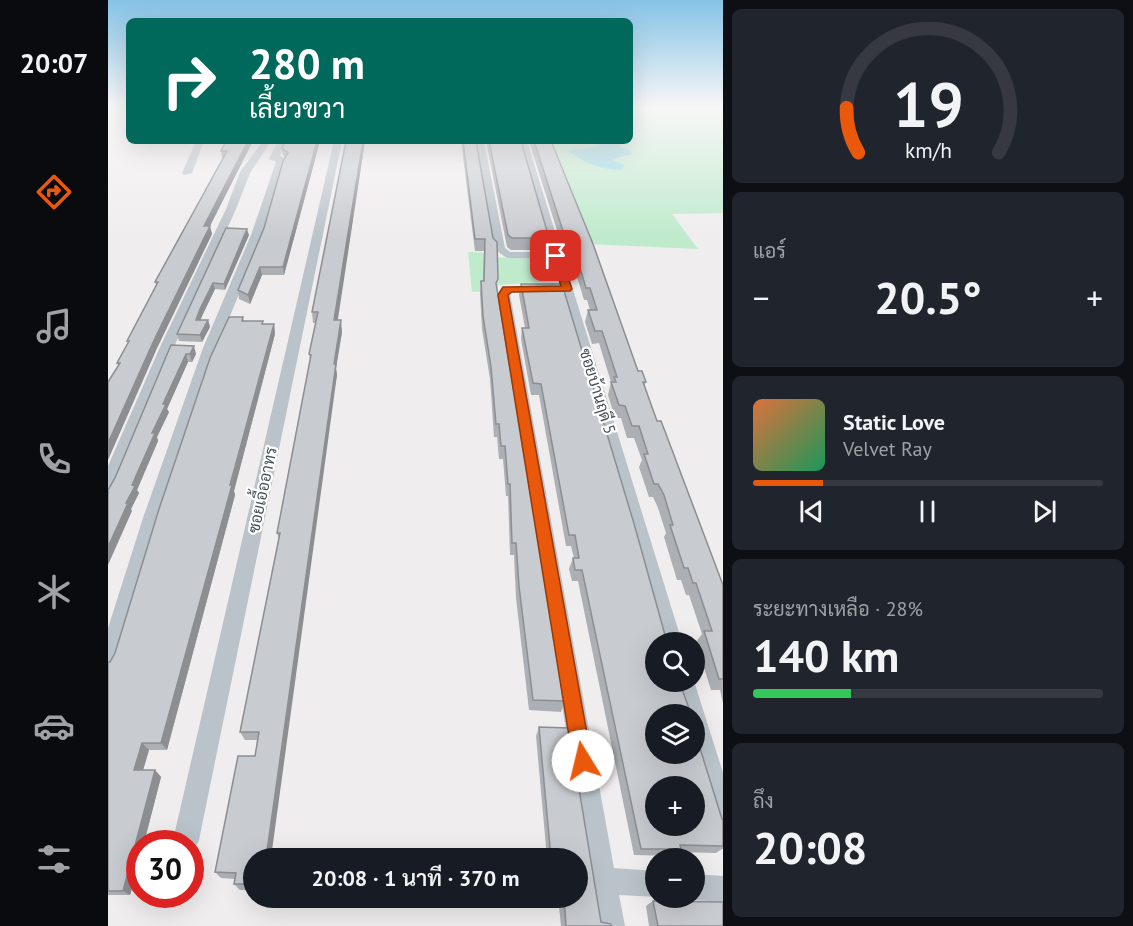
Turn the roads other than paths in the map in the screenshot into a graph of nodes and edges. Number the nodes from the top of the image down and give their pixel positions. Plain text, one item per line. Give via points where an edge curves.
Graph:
1 (196, 151) edge
2 (260, 151) edge
3 (278, 151) edge
4 (336, 151) edge
5 (482, 151) edge
6 (526, 151) edge
7 (187, 173) dead end
8 (556, 256) junction
9 (567, 289) junction
10 (108, 485) edge
11 (669, 632) edge
12 (108, 661) edge
13 (705, 756) edge
14 (723, 816) edge
15 (188, 830) edge
16 (602, 880) junction
17 (645, 883) edge
18 (705, 888) edge
19 (723, 889) edge
20 (611, 926) edge

1 - 7 street
2 - 10 street via 245,172 172,347
3 - 12 street via 274,159 282,159 257,235 204,348
4 - 15 street, ซอยเอื้ออาทร
5 - 8 street via 500,249 507,255
6 - 8 street, ซอยบ้านฤดี 5
8 - 9 street, ซอยบ้านฤดี 5
9 - 11 street, ซอยบ้านฤดี 5
9 - 16 street via 512,289 503,295
13 - 14 street
16 - 17 street
16 - 20 street
18 - 19 street

